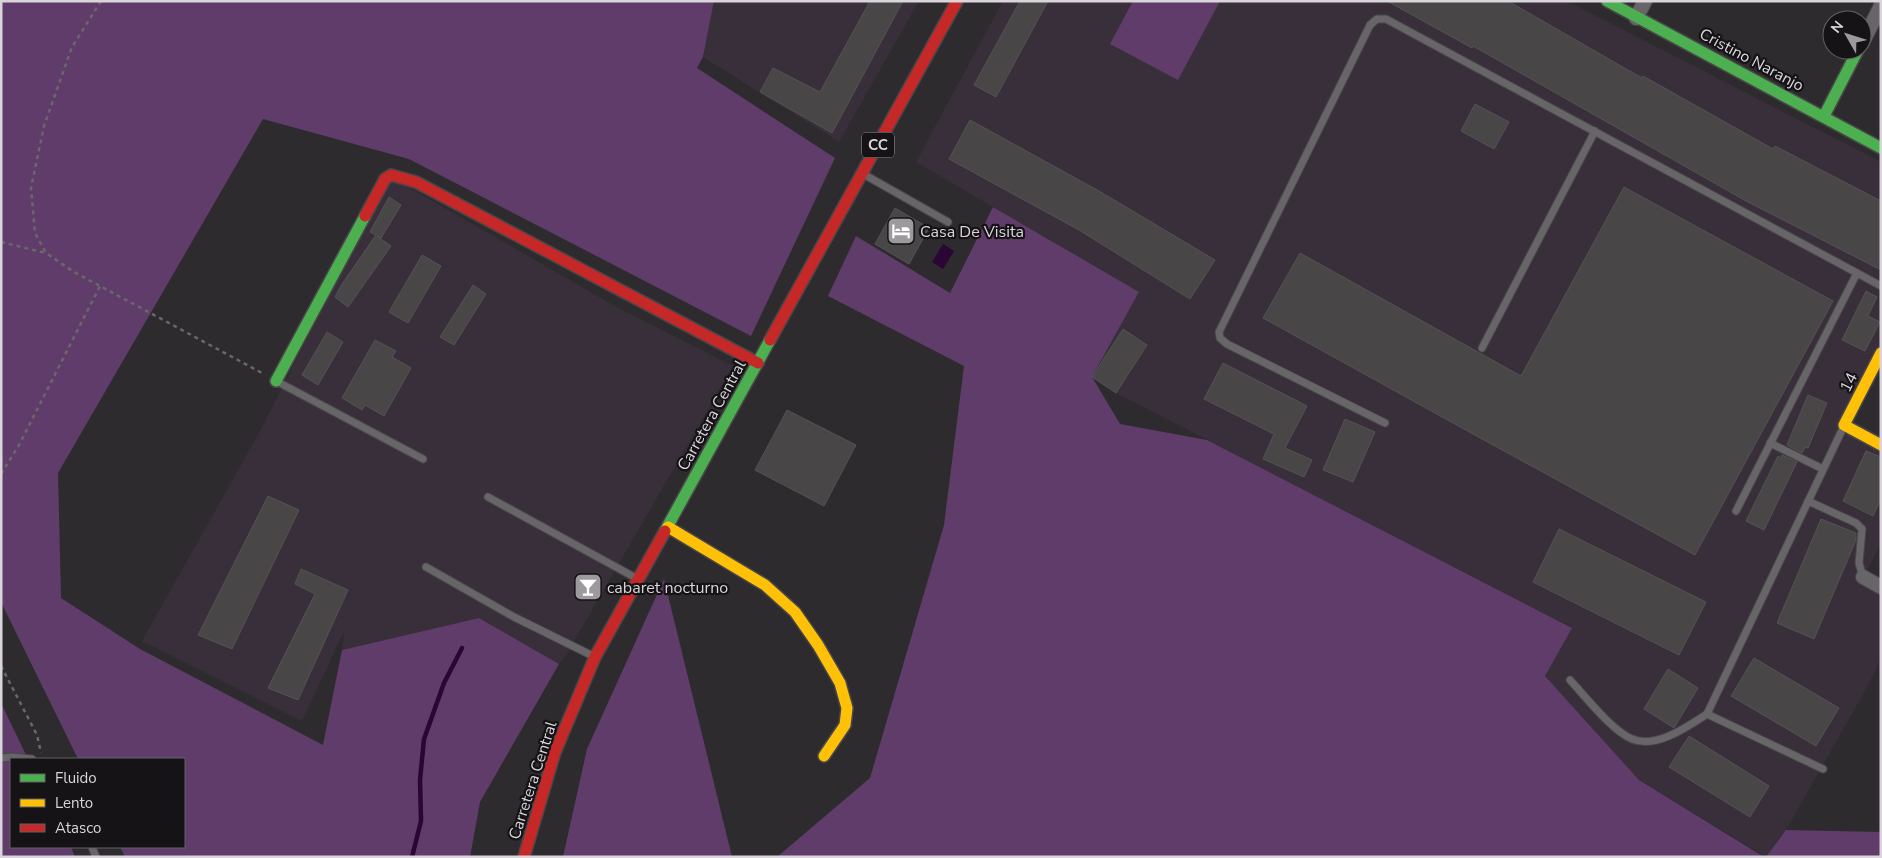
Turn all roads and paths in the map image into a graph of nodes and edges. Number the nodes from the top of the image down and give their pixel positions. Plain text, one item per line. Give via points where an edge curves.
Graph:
1 (101, 1) edge
2 (957, 1) edge
3 (1607, 1) edge
4 (1645, 1) edge
5 (1881, 6) edge
6 (1636, 18) junction
7 (1872, 23) edge
8 (1853, 60) edge
9 (1824, 116) junction
10 (1595, 131) junction
11 (1881, 148) edge
12 (862, 174) junction
13 (948, 222) dead end
14 (1, 242) edge
15 (46, 253) junction
16 (1857, 273) junction
17 (100, 286) junction
18 (1881, 286) edge
19 (1482, 348) dead end
20 (1881, 353) edge
21 (758, 362) junction
22 (276, 381) junction
23 (1385, 423) dead end
24 (1844, 425) junction
25 (1770, 443) junction
26 (1881, 445) edge
27 (423, 460) dead end
28 (1823, 469) junction
29 (1, 474) edge
30 (488, 497) dead end
31 (1808, 501) junction
32 (1736, 511) dead end
33 (668, 527) junction
34 (426, 567) dead end
35 (1863, 578) joint
36 (639, 579) junction
37 (1881, 587) edge
38 (595, 657) junction
39 (1, 666) edge
40 (1570, 680) dead end
41 (1707, 714) junction
42 (824, 756) dead end
43 (1, 758) edge
44 (22, 758) edge
45 (42, 758) edge
46 (1823, 769) dead end
47 (524, 857) edge

1 - 15 path via 72,47 44,126 31,188 35,233
2 - 12 street, Carretera Central / CC
3 - 6 street, Cristino Naranjo
4 - 6 street
5 - 7 street
6 - 9 street, Cristino Naranjo
8 - 9 street
9 - 11 street, Cristino Naranjo
10 - 16 lane
10 - 19 lane
10 - 23 lane via 1386,18 1376,19 1370,25 1219,332 1227,344
12 - 13 lane
12 - 21 street, Carretera Central / CC
14 - 15 path
15 - 17 path
16 - 18 lane
16 - 25 lane
17 - 22 path
17 - 29 path
20 - 24 street, 14
21 - 22 street via 416,182 391,175 385,179
21 - 33 street, Carretera Central / CC
22 - 27 lane
24 - 26 street
24 - 28 lane
25 - 28 lane
25 - 32 lane
28 - 31 lane
30 - 36 lane
31 - 35 lane via 1856,523 1862,529 1859,563
31 - 41 lane
33 - 36 street, Carretera Central / CC
33 - 42 street via 765,585 795,612 818,645 840,684 847,708 845,725
34 - 38 lane via 514,617
35 - 37 street
36 - 38 street, Carretera Central / CC
38 - 47 street, Carretera Central / CC via 555,752
39 - 45 path via 37,735
40 - 41 lane via 1619,732 1633,740 1649,742 1664,738
41 - 46 lane
43 - 44 lane

